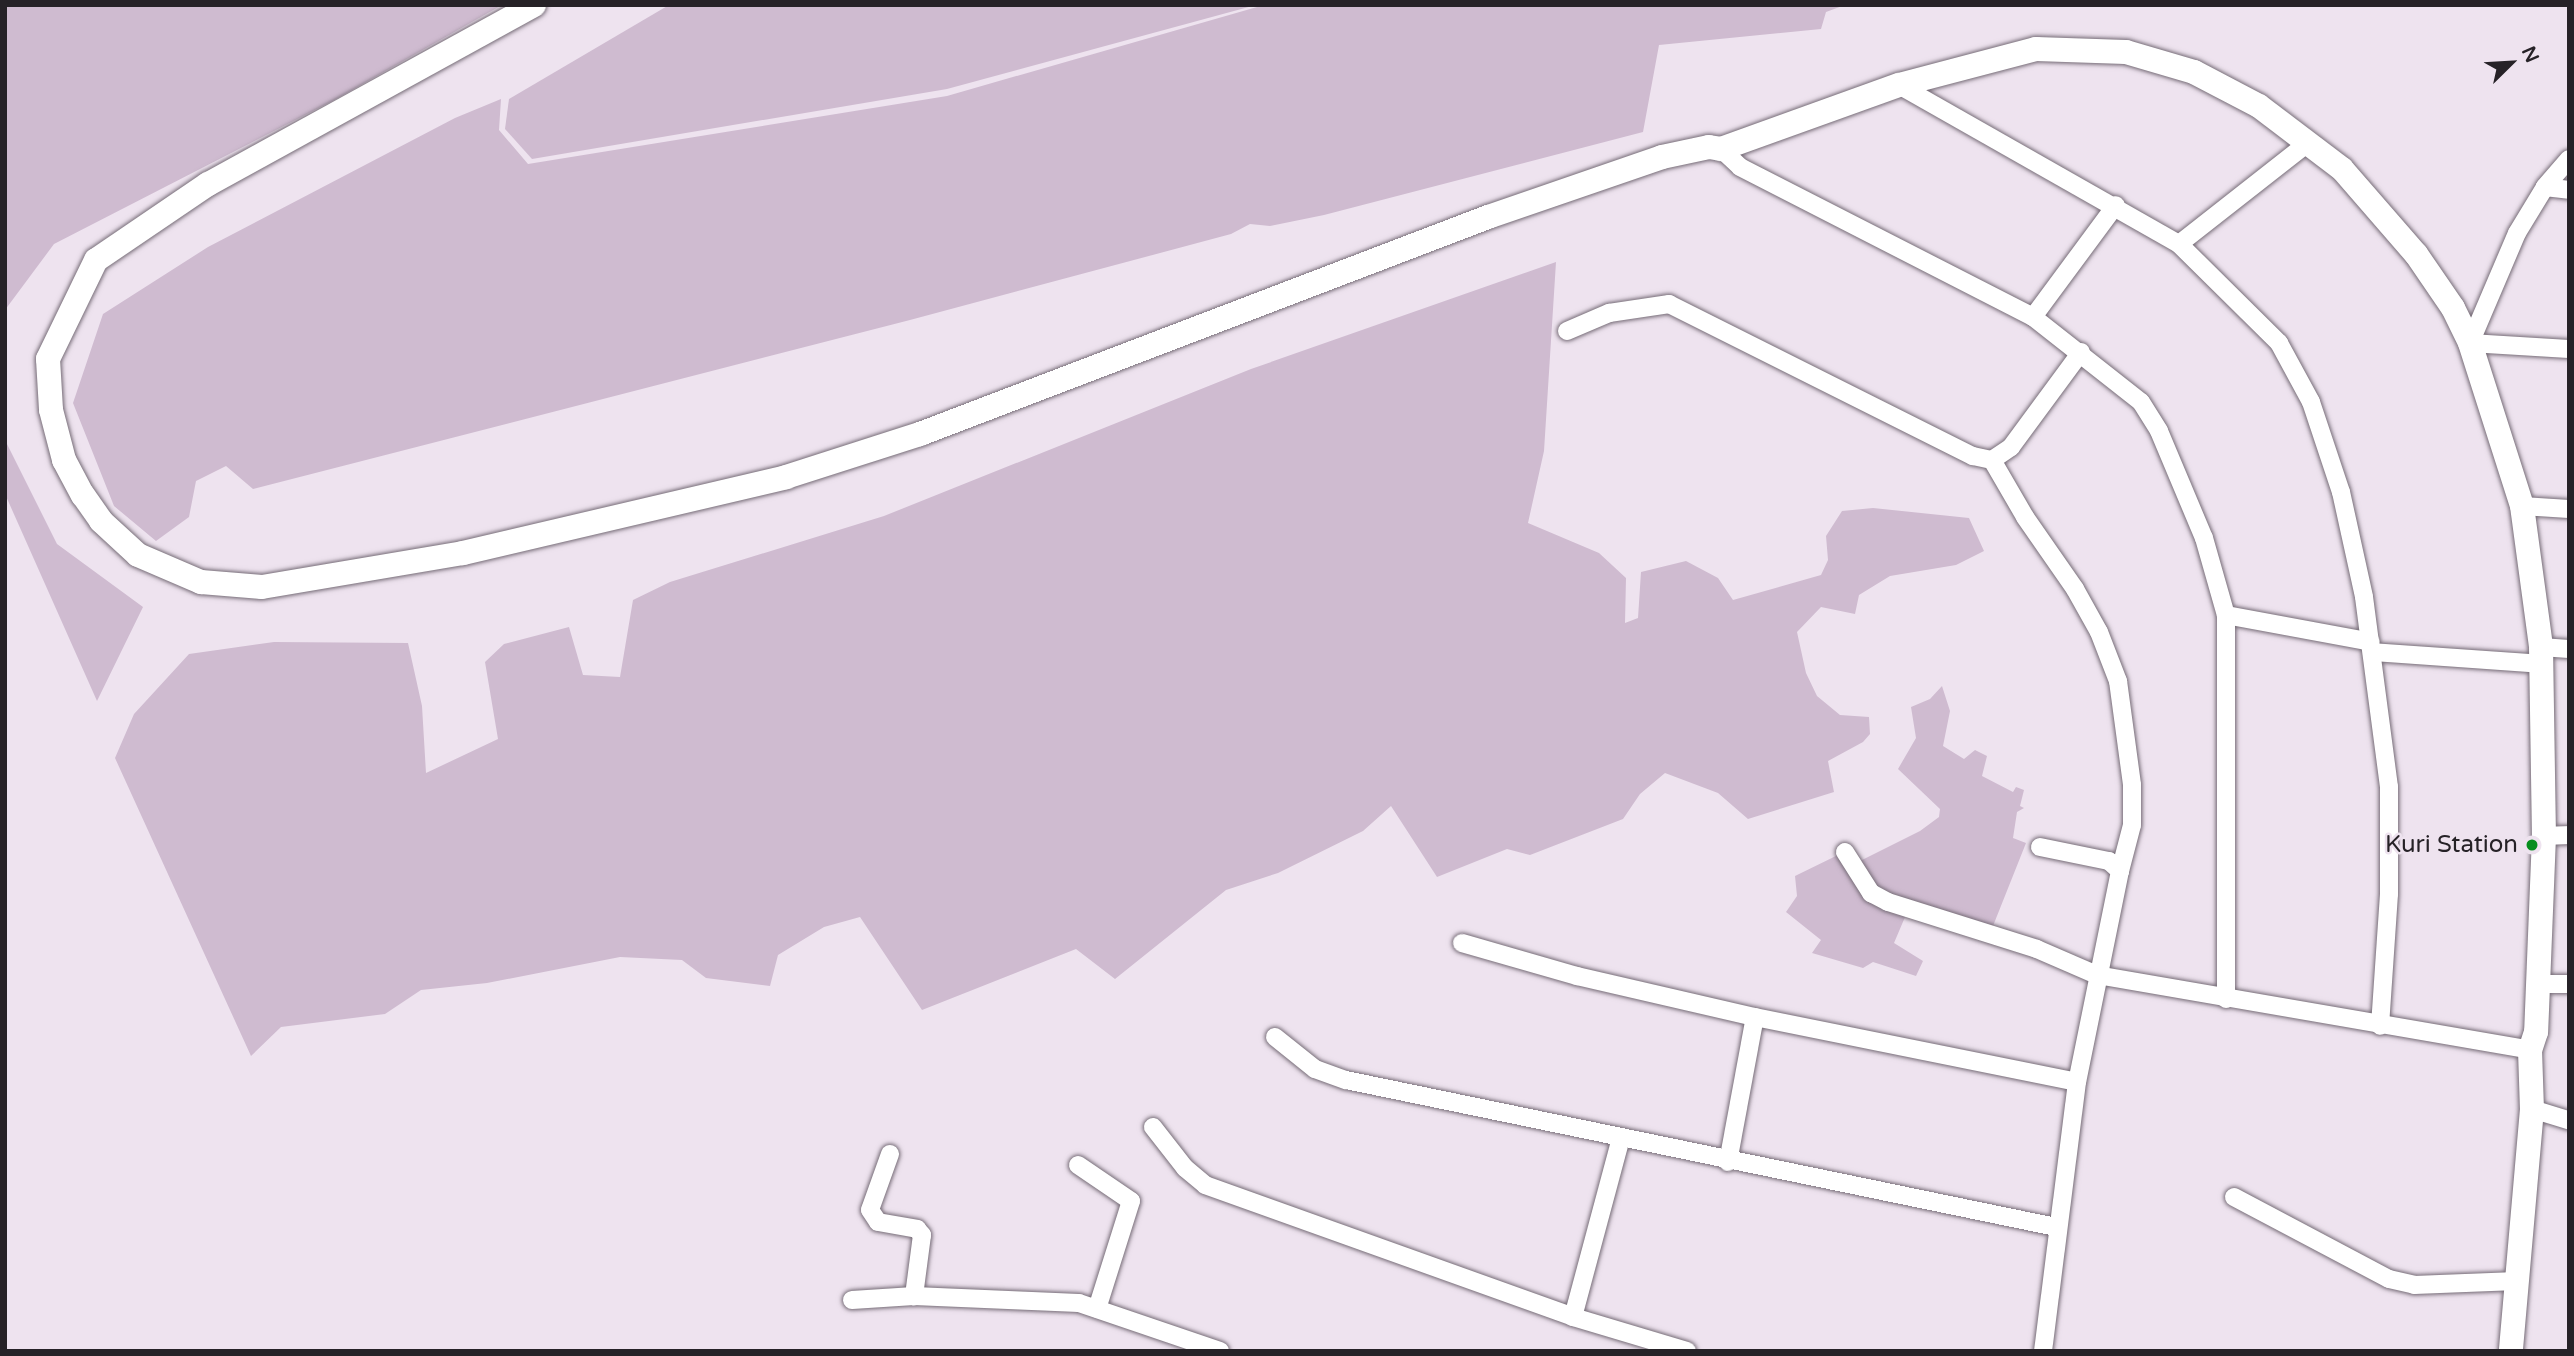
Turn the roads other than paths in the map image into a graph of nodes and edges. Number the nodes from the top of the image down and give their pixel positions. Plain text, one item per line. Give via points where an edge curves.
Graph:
1 (534, 5) edge
2 (1899, 85) junction
3 (2309, 142) junction
4 (1721, 149) junction
5 (2569, 159) edge
6 (2545, 187) junction
7 (2569, 190) edge
8 (2116, 205) junction
9 (2179, 244) junction
10 (2033, 317) junction
11 (1567, 331) dead end
12 (2470, 343) junction
13 (2569, 349) edge
14 (2081, 352) junction
15 (1992, 460) junction
16 (2522, 506) junction
17 (2569, 509) edge
18 (2226, 615) junction
19 (2371, 647) junction
20 (2569, 649) edge
21 (2541, 656) junction
22 (2569, 835) edge
23 (2544, 836) junction
24 (2040, 847) dead end
25 (1845, 852) dead end
26 (2120, 871) junction
27 (1462, 943) dead end
28 (2097, 975) junction
29 (2536, 984) junction
30 (2569, 984) edge
31 (2226, 999) junction
32 (1755, 1017) junction
33 (2380, 1026) junction
34 (1275, 1037) dead end
35 (2530, 1050) junction
36 (2077, 1082) junction
37 (2532, 1109) junction
38 (2569, 1119) edge
39 (1153, 1127) dead end
40 (1621, 1138) junction
41 (890, 1154) dead end
42 (1728, 1162) junction
43 (1077, 1165) dead end
44 (2234, 1197) dead end
45 (2056, 1227) junction
46 (2517, 1281) junction
47 (914, 1296) junction
48 (852, 1300) dead end
49 (1097, 1309) junction
50 (1573, 1317) junction
51 (1220, 1351) edge
52 (1687, 1351) edge
53 (2043, 1351) edge
54 (2511, 1351) edge

1 - 4 main road via 208,184 96,260 48,359 51,410 64,460 83,495 101,521 138,555 201,582 262,587 463,552 786,477 920,433 1488,217 1662,157 1709,147
2 - 3 main road via 2036,49 2126,52 2194,72 2259,106
2 - 4 main road
2 - 8 street
3 - 9 street
3 - 12 main road via 2342,169 2416,254 2453,308
4 - 10 street via 1740,167
5 - 6 street
6 - 7 street
6 - 12 street via 2517,233
8 - 9 street
8 - 10 street
9 - 19 street via 2279,343 2311,402 2341,492
10 - 14 street
11 - 15 street via 1609,313 1669,304 1973,456
12 - 13 street
12 - 16 main road
14 - 15 street via 2011,447
14 - 18 street via 2141,402 2159,431 2204,538
15 - 26 street via 2075,589 2118,681 2132,785 2132,825
16 - 17 street
16 - 21 main road
18 - 19 street
18 - 31 street
19 - 21 street
19 - 33 street via 2389,787 2389,894
20 - 21 street
21 - 23 main road
22 - 23 street
23 - 29 main road
24 - 26 street via 2109,862
25 - 28 street via 1871,893 1888,902 2036,949
26 - 28 street
27 - 32 street via 1577,976
28 - 31 street
28 - 36 street
29 - 30 street
29 - 35 main road via 2536,1032
31 - 33 street
32 - 36 street
32 - 42 street
33 - 35 street
34 - 40 street via 1315,1069 1346,1080
35 - 37 main road
36 - 45 street
37 - 38 street
37 - 46 main road
39 - 50 street via 1185,1168 1205,1185
40 - 42 street
40 - 50 street
41 - 47 street via 870,1210 878,1222 917,1229 922,1234
42 - 45 street
43 - 49 street via 1131,1201
44 - 46 street via 2389,1279 2414,1285
45 - 53 street
46 - 54 main road
47 - 48 street
47 - 49 street via 1047,1298
49 - 51 street
50 - 52 street

